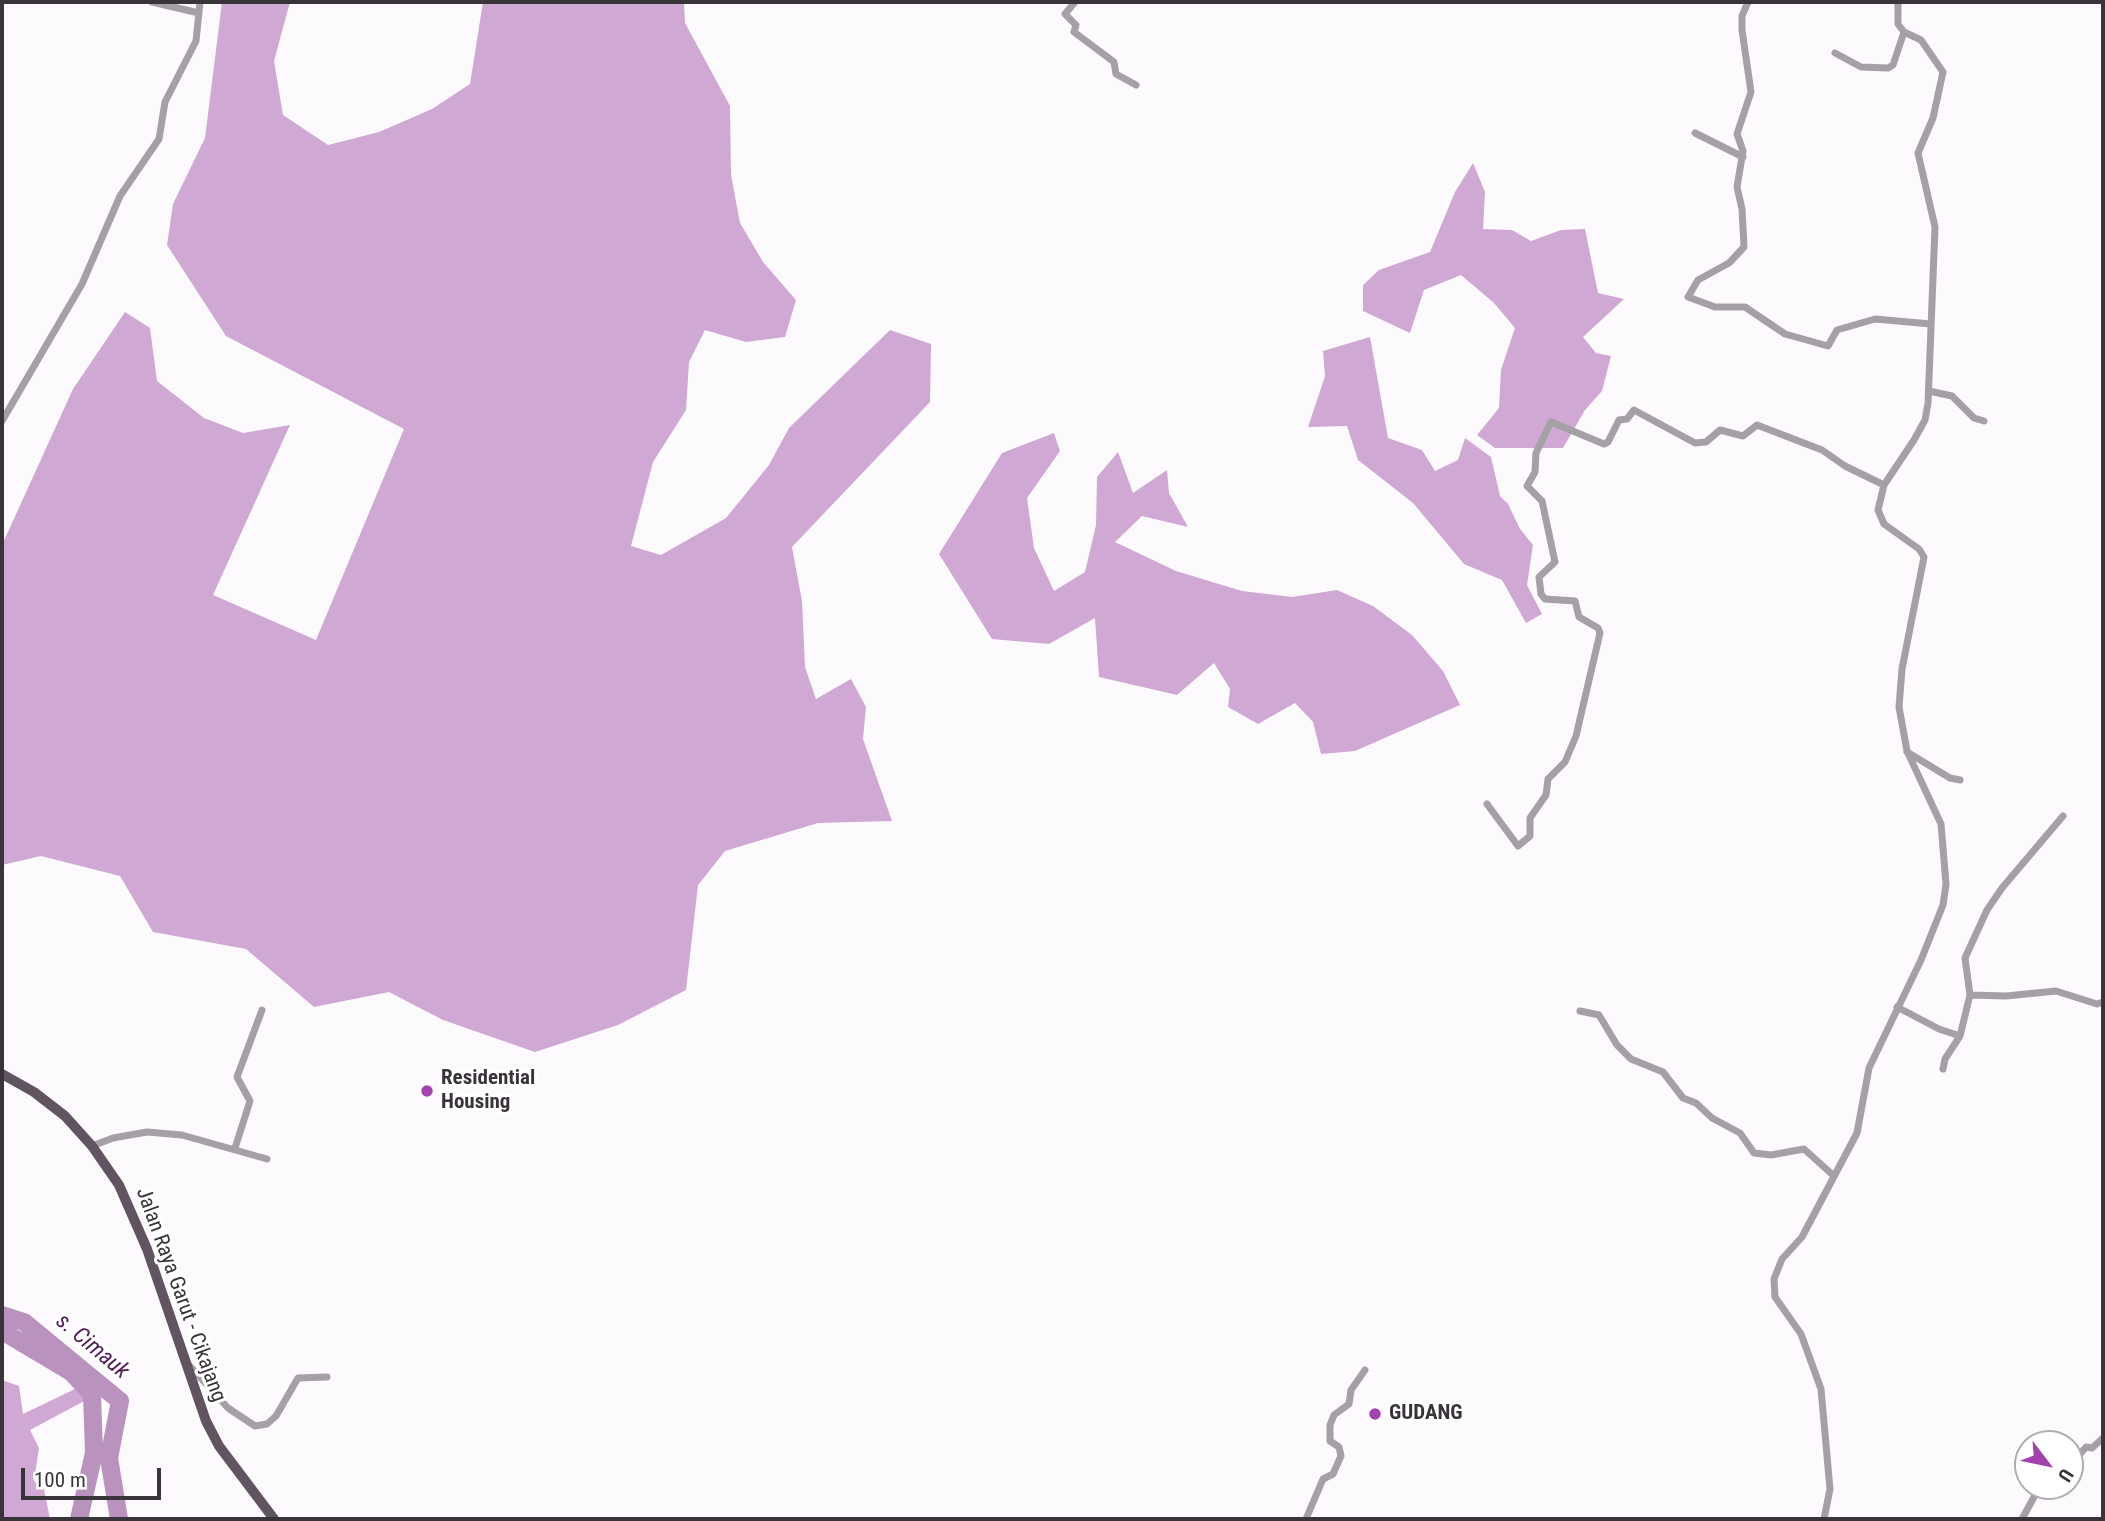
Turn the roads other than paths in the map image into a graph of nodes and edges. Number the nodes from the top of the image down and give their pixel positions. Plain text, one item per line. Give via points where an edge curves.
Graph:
1 (152, 2) edge
2 (200, 2) edge
3 (1075, 2) edge
4 (1748, 2) edge
5 (1898, 2) edge
6 (199, 13) junction
7 (1904, 32) junction
8 (1835, 53) dead end
9 (1136, 85) dead end
10 (1695, 133) dead end
11 (1743, 157) junction
12 (1931, 324) junction
13 (1929, 391) junction
14 (2, 421) edge
15 (1984, 421) dead end
16 (1884, 485) junction
17 (1907, 751) junction
18 (1959, 779) dead end
19 (1487, 804) dead end
20 (2063, 816) dead end
21 (1970, 995) junction
22 (2103, 1002) edge
23 (1897, 1007) junction
24 (262, 1010) dead end
25 (1580, 1011) dead end
26 (1960, 1036) junction
27 (1943, 1069) dead end
28 (2, 1074) edge
29 (92, 1146) junction
30 (235, 1148) junction
31 (267, 1159) dead end
32 (1834, 1176) junction
33 (183, 1358) junction
34 (1365, 1370) dead end
35 (327, 1377) dead end
36 (2103, 1438) edge
37 (2084, 1449) edge
38 (2032, 1500) edge
39 (274, 1519) edge
40 (1306, 1519) edge
41 (1824, 1519) edge
42 (2022, 1519) edge

1 - 6 street
2 - 6 street
3 - 9 street via 1065,14 1076,25 1074,32 1114,62 1116,74
4 - 11 street via 1742,30 1751,92 1737,134
5 - 7 street via 1896,17
6 - 14 street via 196,41 165,102 159,139 120,196 82,284
7 - 8 street via 1888,68 1861,67
7 - 12 street via 1921,40 1943,72 1933,118 1918,153 1935,227
10 - 11 street
11 - 12 street via 1737,187 1744,247 1729,263 1698,280 1688,297 1715,307 1745,307 1786,334 1828,346 1837,330 1875,319
12 - 13 street
13 - 15 street via 1952,396 1974,418
13 - 16 street via 1925,420
16 - 17 street via 1878,510 1884,524 1919,549 1925,563 1902,669 1899,707
16 - 19 street via 1822,450 1757,425 1743,436 1720,430 1705,443 1695,443 1635,410 1619,421 1604,444 1550,422 1527,486 1542,501 1555,562 1539,578 1541,594 1545,599 1575,601 1579,617 1601,633 1577,733 1565,762 1548,779 1546,795 1530,818 1530,836 1518,846
17 - 18 street
17 - 23 street via 1941,824 1946,884 1943,905
20 - 21 street via 1987,910 1965,958
21 - 22 street via 2056,991
21 - 26 street
23 - 26 street
23 - 32 street via 1869,1068 1861,1122
24 - 30 street via 237,1077 250,1101
25 - 32 street via 1600,1015 1616,1045 1631,1059 1663,1072 1683,1098 1740,1133 1754,1153 1804,1149
26 - 27 street
28 - 29 main road, Jalan Raya Garut - Cikajang via 53,1107
29 - 30 street via 147,1132
29 - 33 main road, Jalan Raya Garut - Cikajang via 119,1185 147,1249
30 - 31 street
32 - 41 street via 1774,1279 1775,1297 1801,1334 1821,1389 1830,1489
33 - 35 street via 229,1408 255,1426 276,1416 298,1378
33 - 39 main road, Jalan Raya Garut - Cikajang via 219,1446
34 - 40 street via 1351,1390 1350,1402 1334,1415 1329,1427 1330,1441 1339,1447 1341,1456 1333,1474 1322,1479
36 - 37 street
38 - 42 street

